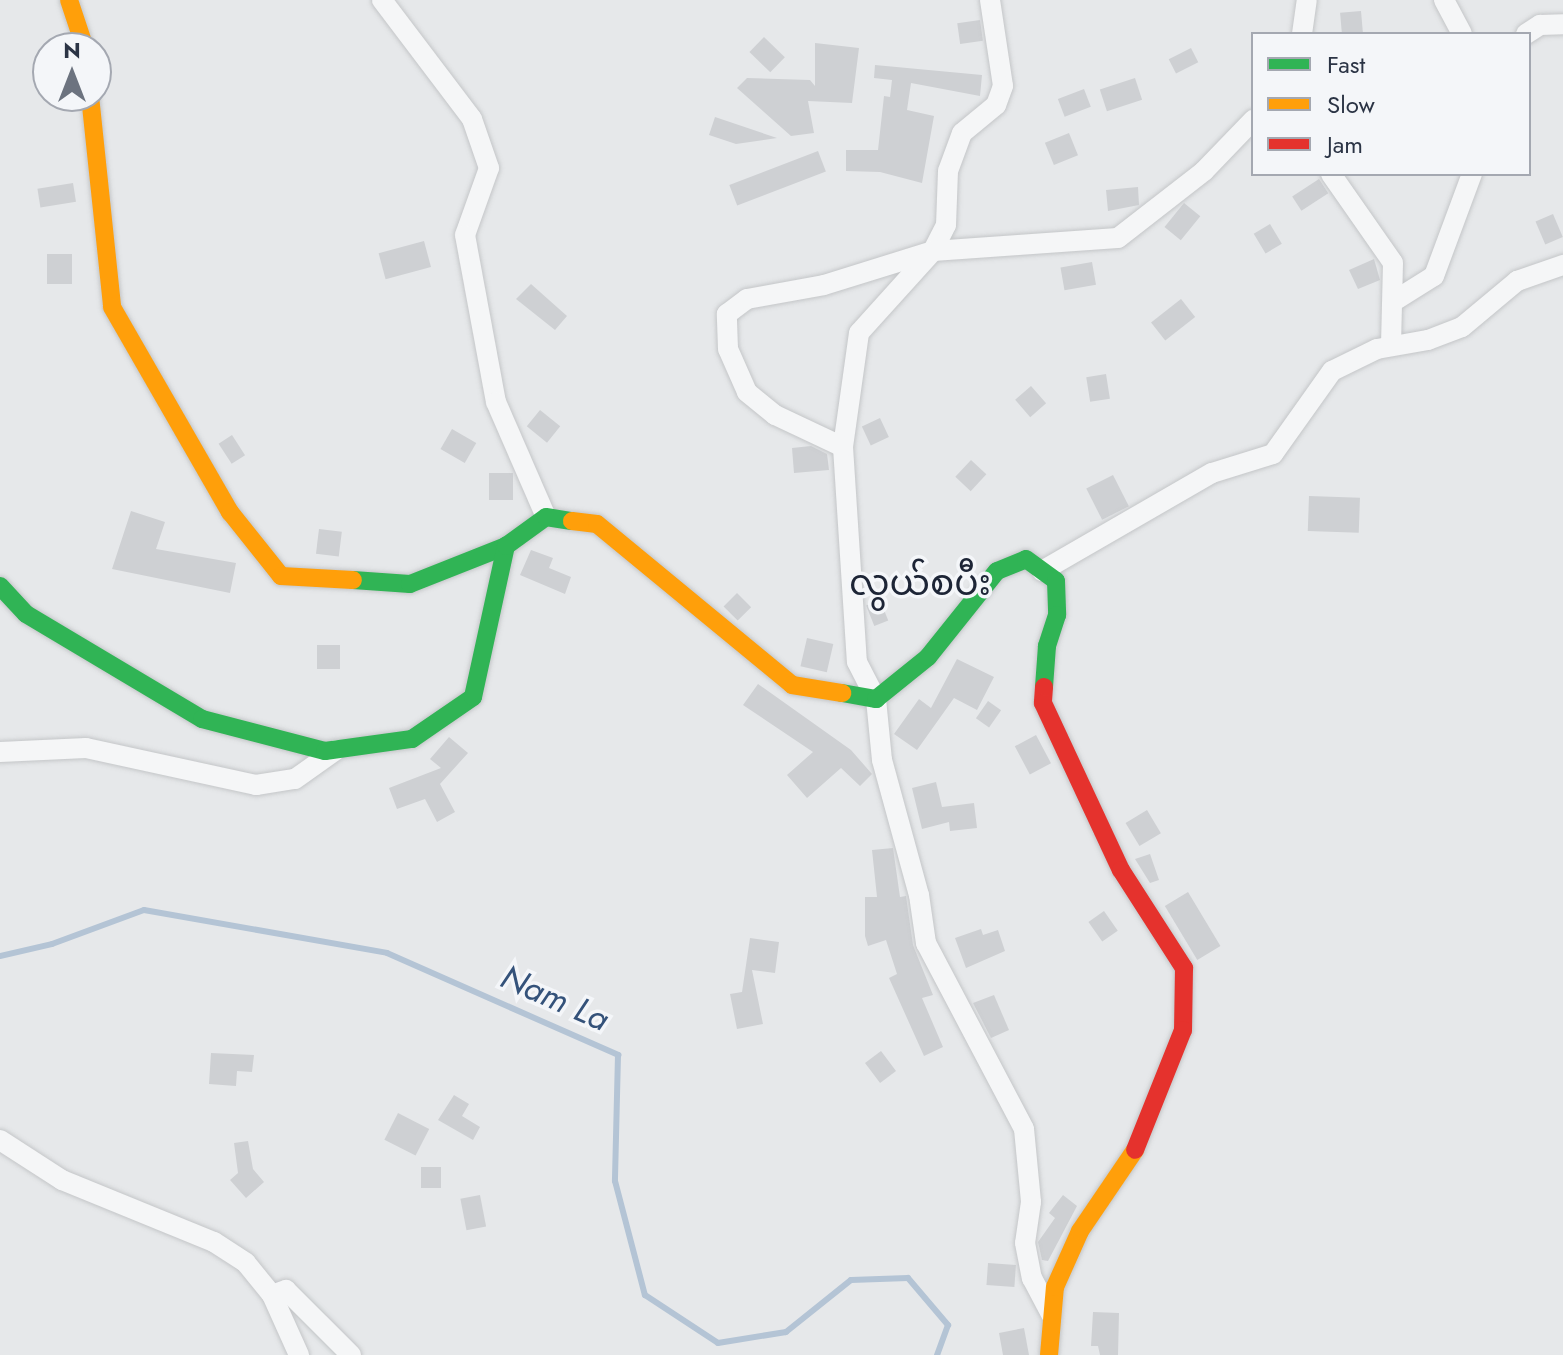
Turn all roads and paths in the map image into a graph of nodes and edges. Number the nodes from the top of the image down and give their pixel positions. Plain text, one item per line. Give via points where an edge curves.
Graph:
1 (69, 0) edge
2 (382, 0) edge
3 (990, 0) edge
4 (1307, 0) edge
5 (1444, 0) edge
6 (1563, 24) edge
7 (80, 32) edge
8 (1302, 32) edge
9 (1461, 32) edge
10 (1529, 32) edge
11 (92, 112) edge
12 (1251, 122) edge
13 (1332, 176) edge
14 (1471, 176) edge
15 (933, 251) junction
16 (1563, 265) edge
17 (1394, 301) junction
18 (1391, 346) junction
19 (843, 447) junction
20 (546, 517) junction
21 (506, 546) junction
22 (1042, 571) junction
23 (0, 586) edge
24 (876, 699) junction
25 (336, 750) junction
26 (0, 752) edge
27 (0, 1140) edge
28 (272, 1295) junction
29 (1051, 1314) junction
30 (299, 1355) edge
31 (351, 1355) edge
32 (1049, 1355) edge

1 - 7 main road
2 - 20 street via 472,119 489,168 465,235 496,402
3 - 15 street via 1003,86 996,105 962,133 948,171 946,225
4 - 8 street
5 - 9 street
6 - 10 street via 1540,25
11 - 21 main road via 112,307 230,512 281,576 410,584
12 - 15 street via 1204,171 1118,238
13 - 17 street via 1393,263
14 - 17 street via 1434,276
15 - 19 street via 859,333
15 - 19 street via 824,285 747,299 727,314 728,349 747,392 775,415
16 - 18 street via 1517,281 1462,327
17 - 18 street
18 - 22 street via 1332,371 1273,454 1212,473
19 - 24 street via 857,662
20 - 21 main road
20 - 24 main road via 597,524 792,685
21 - 25 main road via 473,697 412,739
22 - 24 main road via 1026,559 997,571 928,657
22 - 29 main road via 1056,581 1057,615 1047,646 1043,703 1121,870 1184,968 1187,998 1183,1030 1139,1144 1080,1231 1055,1287
23 - 25 main road via 26,614 202,719
24 - 29 street via 882,760 919,895 926,943 1024,1129 1031,1202 1025,1243 1032,1278
25 - 26 street via 295,779 256,785 86,748
27 - 28 street via 62,1180 214,1242 246,1263
28 - 30 street
28 - 31 street via 286,1290
29 - 32 main road

